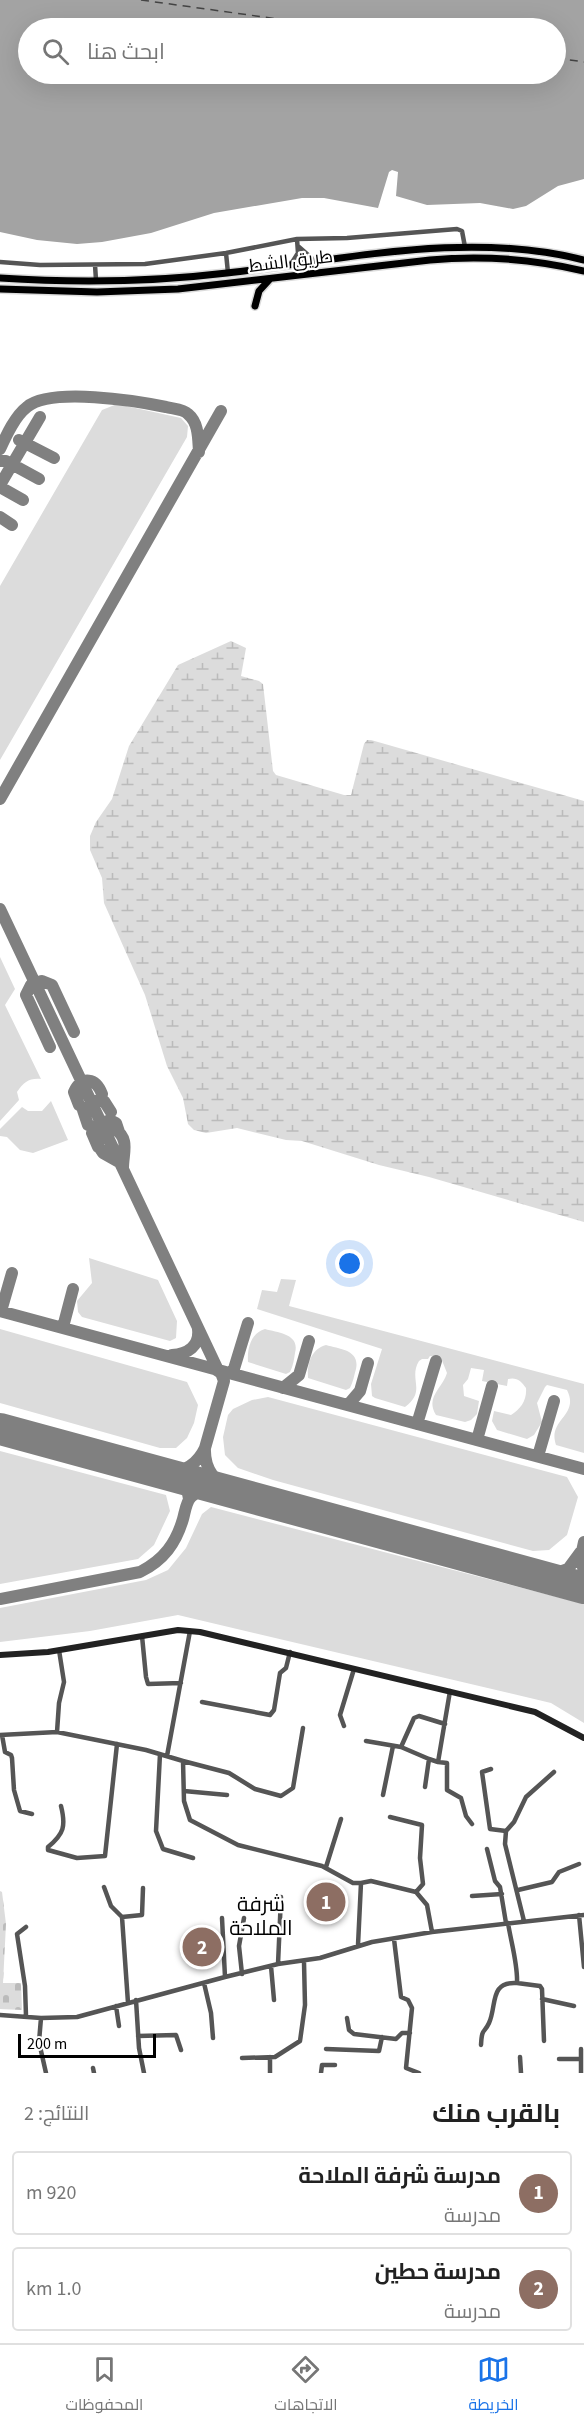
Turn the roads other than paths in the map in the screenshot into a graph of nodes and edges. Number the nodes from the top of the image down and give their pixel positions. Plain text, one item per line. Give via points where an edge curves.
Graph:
1 (297, 239) junction
2 (298, 246) junction
3 (465, 247) junction
4 (226, 253) junction
5 (584, 260) edge
6 (315, 261) junction
7 (0, 262) edge
8 (291, 264) junction
9 (95, 265) junction
10 (584, 271) edge
11 (228, 273) junction
12 (0, 278) edge
13 (270, 279) junction
14 (96, 280) junction
15 (0, 289) edge
16 (255, 306) dead end
17 (190, 1630) junction
18 (142, 1636) junction
19 (59, 1650) junction
20 (290, 1652) junction
21 (0, 1655) edge
22 (354, 1668) junction
23 (181, 1683) junction
24 (450, 1691) junction
25 (202, 1702) dead end
26 (445, 1724) junction
27 (344, 1726) dead end
28 (303, 1728) dead end
29 (57, 1732) junction
30 (1, 1735) edge
31 (584, 1738) edge
32 (366, 1741) dead end
33 (117, 1744) junction
34 (393, 1746) junction
35 (400, 1748) junction
36 (160, 1754) junction
37 (167, 1756) junction
38 (429, 1759) junction
39 (183, 1761) junction
40 (438, 1762) junction
41 (491, 1769) dead end
42 (554, 1772) dead end
43 (425, 1787) dead end
44 (184, 1791) junction
45 (227, 1795) dead end
46 (383, 1795) dead end
47 (61, 1806) dead end
48 (32, 1814) dead end
49 (390, 1817) dead end
50 (341, 1819) dead end
51 (472, 1824) dead end
52 (506, 1831) junction
53 (488, 1848) dead end
54 (193, 1858) dead end
55 (579, 1864) dead end
56 (326, 1867) junction
57 (361, 1883) junction
58 (104, 1887) dead end
59 (143, 1888) dead end
60 (518, 1890) junction
61 (416, 1892) junction
62 (502, 1894) junction
63 (472, 1896) dead end
64 (281, 1897) dead end
65 (581, 1915) edge
66 (122, 1917) junction
67 (222, 1918) dead end
68 (244, 1918) dead end
69 (524, 1921) junction
70 (507, 1923) junction
71 (26, 1927) dead end
72 (432, 1932) junction
73 (394, 1939) junction
74 (358, 1945) junction
75 (304, 1962) junction
76 (584, 1964) edge
77 (278, 1965) junction
78 (271, 1966) junction
79 (242, 1974) junction
80 (225, 1977) junction
81 (204, 1983) junction
82 (517, 1983) junction
83 (136, 2000) junction
84 (274, 2000) dead end
85 (542, 2000) junction
86 (128, 2003) junction
87 (116, 2006) junction
88 (574, 2006) dead end
89 (0, 2015) edge
90 (26, 2016) junction
91 (41, 2018) junction
92 (348, 2018) dead end
93 (119, 2026) dead end
94 (410, 2032) junction
95 (138, 2036) junction
96 (382, 2037) junction
97 (213, 2038) dead end
98 (544, 2041) dead end
99 (481, 2045) dead end
100 (326, 2049) dead end
101 (581, 2049) dead end
102 (181, 2050) dead end
103 (270, 2057) junction
104 (520, 2057) dead end
105 (242, 2058) dead end
106 (559, 2059) dead end
107 (581, 2059) junction
108 (335, 2065) dead end
109 (46, 2073) edge
110 (144, 2073) edge
111 (270, 2073) edge
112 (321, 2073) edge
113 (419, 2073) edge
114 (521, 2073) edge
115 (581, 2073) edge

1 - 2 street
1 - 3 street via 458,230 462,231
1 - 4 street
2 - 6 street
2 - 8 street
3 - 5 highway, طريق الشط via 531,250
3 - 6 highway, طريق الشط
4 - 9 street via 145,264
4 - 11 street
6 - 8 highway, طريق الشط
7 - 9 street
8 - 11 highway, طريق الشط
9 - 14 street
10 - 13 highway, طريق الشط via 520,260 466,257
11 - 14 highway, طريق الشط
12 - 14 highway, طريق الشط
13 - 15 highway, طريق الشط via 137,291
13 - 16 highway via 258,291
17 - 18 main road
17 - 20 main road
17 - 23 street
18 - 19 main road
18 - 23 street via 148,1684
19 - 21 main road
19 - 29 street via 63,1683
20 - 22 main road
20 - 25 street via 286,1668 280,1673 270,1715
22 - 24 main road
22 - 27 street via 340,1715
23 - 37 street
24 - 26 street
24 - 31 main road via 542,1714
26 - 35 street via 414,1718
26 - 40 street
28 - 39 street via 293,1788 281,1797 255,1789 229,1773
29 - 30 street
29 - 33 street
30 - 48 street via 5,1752 12,1758 20,1812
32 - 34 street
33 - 36 street
33 - 47 street via 105,1856 87,1859 48,1850 64,1829
34 - 35 street
34 - 46 street
35 - 38 street
36 - 37 street
36 - 54 street via 157,1834 164,1849
37 - 39 street
38 - 40 street
38 - 43 street
39 - 44 street
40 - 51 street via 448,1765 447,1790 461,1798
41 - 52 street via 482,1772 490,1830
42 - 52 street via 526,1797
44 - 45 street
44 - 56 street via 189,1820 242,1846
49 - 61 street via 422,1825 423,1884
50 - 56 street
52 - 60 street
53 - 62 street
55 - 60 street via 559,1872 552,1882
56 - 57 street via 353,1883
57 - 61 street via 371,1881
57 - 74 street
58 - 66 street via 111,1906
59 - 66 street via 142,1915
60 - 69 street
61 - 72 street via 427,1905
62 - 63 street
62 - 70 street
64 - 77 street
65 - 69 street
65 - 76 street
66 - 86 street
67 - 80 street
68 - 79 street via 239,1946
69 - 70 street
70 - 72 street
70 - 82 street
71 - 90 street via 17,1934
72 - 73 street
73 - 74 street
73 - 94 street via 401,1998 411,2005
74 - 75 street
75 - 77 street
75 - 103 street via 305,2005 300,2041
77 - 78 street
78 - 79 street
78 - 84 street
79 - 80 street
80 - 81 street
81 - 83 street
81 - 97 street
82 - 85 street via 540,1986
82 - 99 street via 498,1990 489,2023 481,2033
83 - 86 street
83 - 95 street
85 - 88 street
85 - 98 street
86 - 87 street
87 - 91 street via 77,2017
87 - 93 street
89 - 90 street
90 - 91 street
91 - 109 street via 39,2042
92 - 96 street via 352,2033
94 - 96 street via 396,2039
94 - 113 street via 406,2068
95 - 102 street via 176,2035
95 - 110 street
96 - 100 street via 377,2051
101 - 107 street
103 - 105 street
103 - 111 street
104 - 114 street
106 - 107 street
107 - 115 street
108 - 112 street via 322,2065

